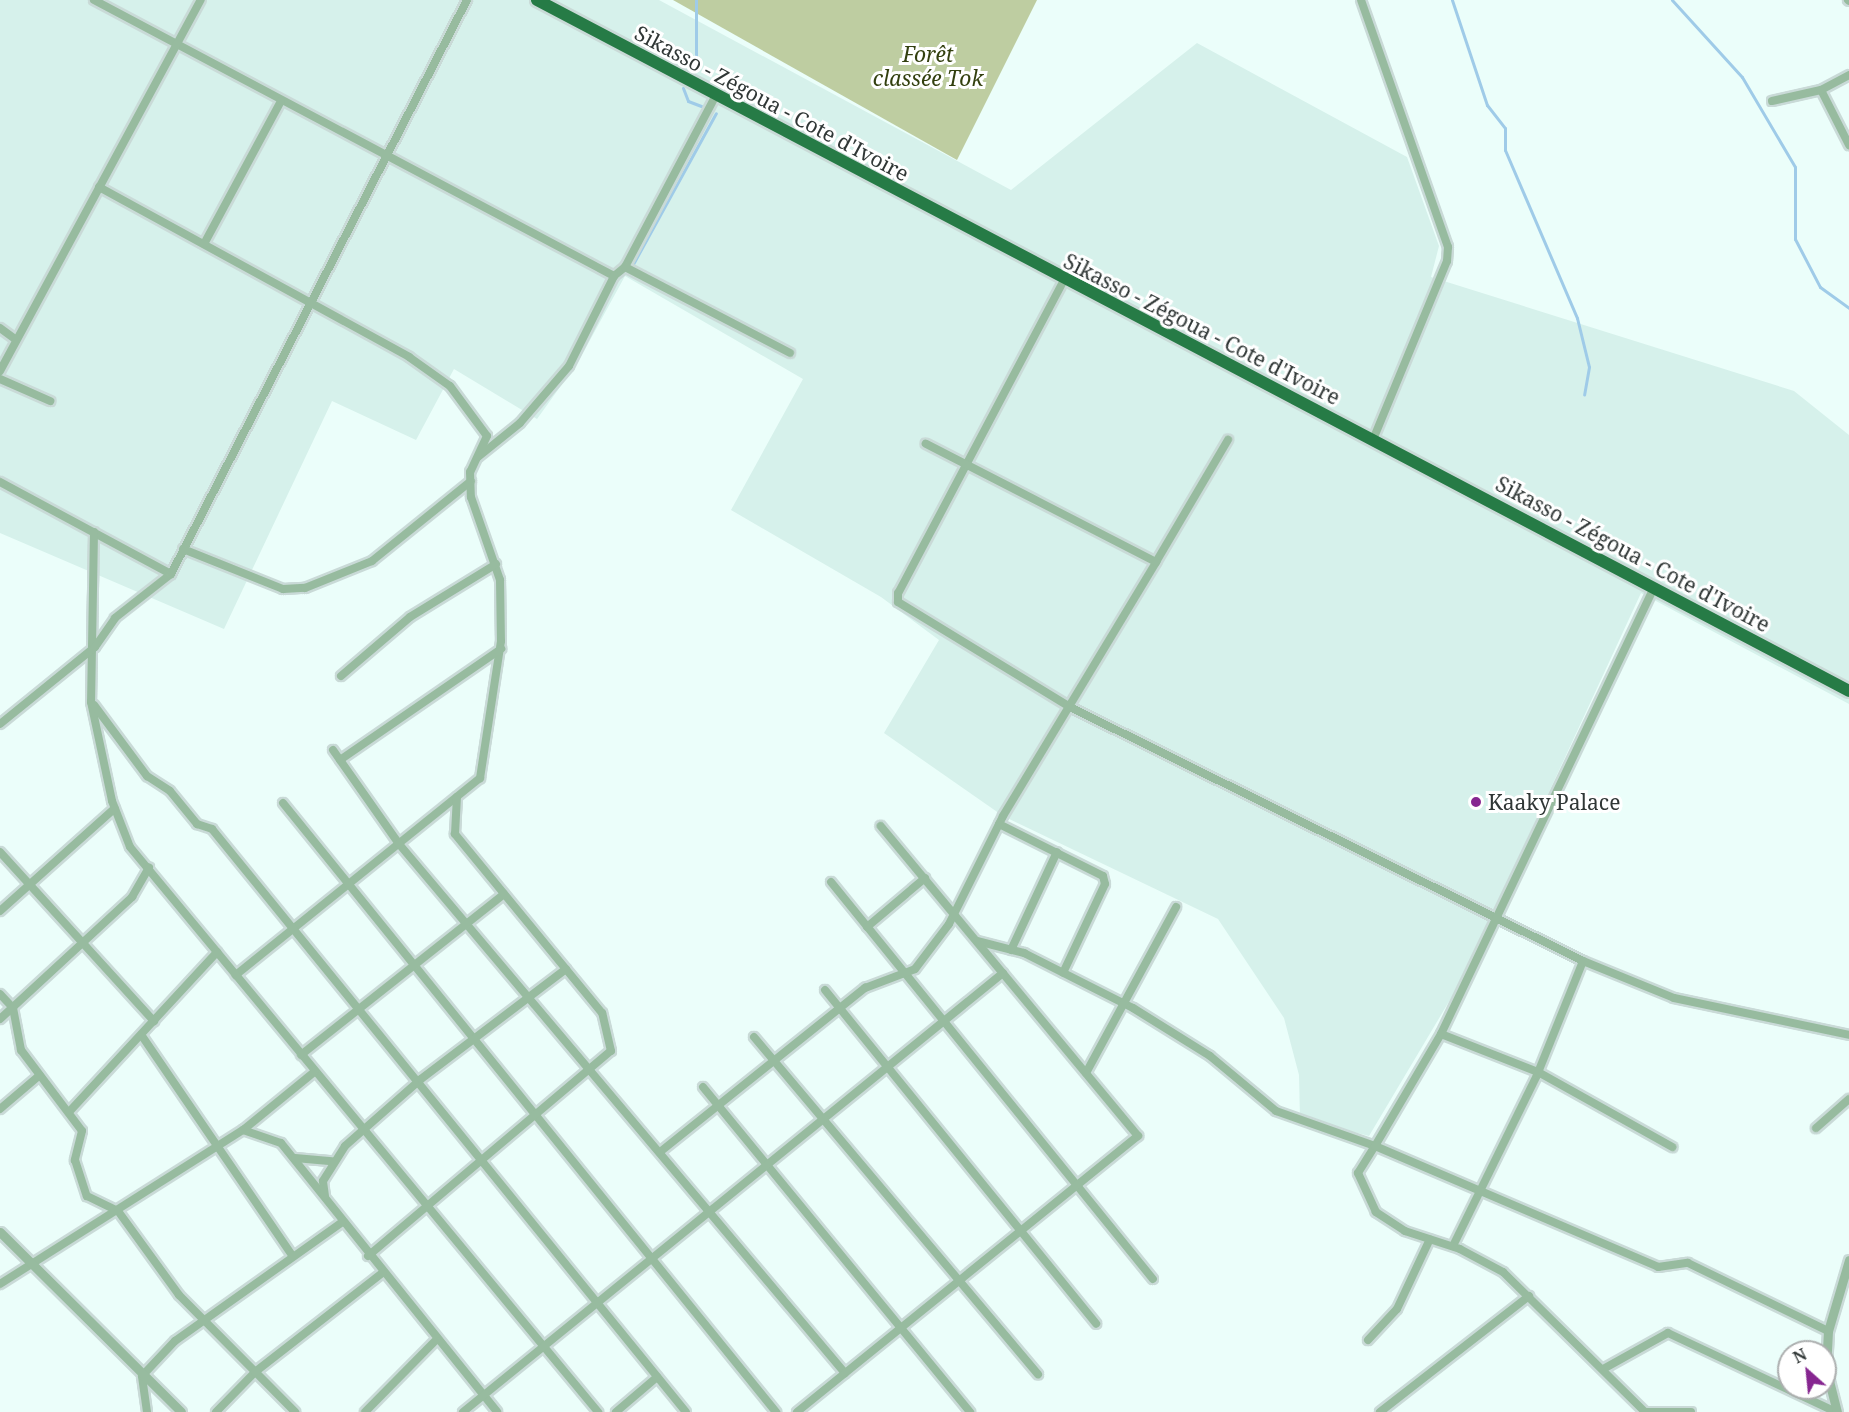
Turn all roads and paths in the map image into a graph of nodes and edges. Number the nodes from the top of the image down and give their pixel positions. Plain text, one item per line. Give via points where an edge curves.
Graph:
1 (94, 0) edge
2 (201, 0) edge
3 (467, 0) edge
4 (537, 0) edge
5 (1361, 0) edge
6 (178, 46) junction
7 (1849, 75) edge
8 (1821, 90) junction
9 (716, 95) junction
10 (281, 101) junction
11 (1772, 101) dead end
12 (1849, 145) edge
13 (387, 157) junction
14 (99, 187) junction
15 (204, 244) junction
16 (625, 267) junction
17 (615, 276) junction
18 (1064, 280) junction
19 (310, 303) junction
20 (0, 328) edge
21 (15, 339) junction
22 (790, 353) dead end
23 (0, 371) edge
24 (0, 379) edge
25 (50, 401) dead end
26 (1228, 440) dead end
27 (1373, 440) junction
28 (926, 444) dead end
29 (477, 458) junction
30 (966, 465) junction
31 (471, 481) junction
32 (0, 482) edge
33 (94, 532) junction
34 (183, 549) junction
35 (1156, 562) junction
36 (496, 564) junction
37 (171, 574) junction
38 (1653, 590) junction
39 (95, 647) junction
40 (501, 650) junction
41 (341, 676) dead end
42 (1849, 692) edge
43 (92, 702) junction
44 (1071, 707) junction
45 (0, 724) edge
46 (333, 750) dead end
47 (340, 760) junction
48 (457, 797) junction
49 (283, 803) dead end
50 (115, 808) junction
51 (999, 824) junction
52 (881, 826) dead end
53 (399, 844) junction
54 (0, 852) edge
55 (1057, 852) junction
56 (149, 868) junction
57 (925, 878) junction
58 (831, 882) dead end
59 (30, 884) junction
60 (349, 884) junction
61 (504, 894) junction
62 (1176, 907) dead end
63 (0, 911) edge
64 (954, 914) junction
65 (1497, 920) junction
66 (468, 924) junction
67 (867, 927) junction
68 (293, 929) junction
69 (977, 941) junction
70 (84, 944) junction
71 (1011, 950) junction
72 (217, 952) junction
73 (1583, 961) junction
74 (414, 965) junction
75 (566, 969) junction
76 (905, 973) junction
77 (1003, 973) junction
78 (1063, 973) junction
79 (236, 975) junction
80 (825, 990) dead end
81 (0, 994) edge
82 (529, 996) junction
83 (1123, 1003) junction
84 (13, 1008) junction
85 (840, 1009) junction
86 (355, 1012) junction
87 (0, 1019) edge
88 (154, 1021) junction
89 (944, 1021) junction
90 (1441, 1034) junction
91 (141, 1035) junction
92 (1849, 1035) edge
93 (754, 1036) dead end
94 (474, 1040) junction
95 (301, 1055) junction
96 (776, 1062) junction
97 (887, 1067) junction
98 (590, 1069) junction
99 (314, 1072) junction
100 (1538, 1072) junction
101 (1086, 1073) junction
102 (40, 1075) junction
103 (416, 1083) junction
104 (703, 1087) dead end
105 (1849, 1099) edge
106 (719, 1107) junction
107 (0, 1109) edge
108 (69, 1112) junction
109 (536, 1115) junction
110 (823, 1119) junction
111 (1816, 1128) dead end
112 (243, 1130) junction
113 (363, 1132) junction
114 (218, 1145) junction
115 (1375, 1146) junction
116 (1672, 1147) dead end
117 (660, 1152) junction
118 (294, 1158) junction
119 (332, 1161) junction
120 (480, 1161) junction
121 (767, 1164) junction
122 (1077, 1185) junction
123 (1480, 1191) junction
124 (325, 1198) junction
125 (426, 1207) junction
126 (708, 1210) junction
127 (118, 1211) junction
128 (341, 1223) junction
129 (1020, 1231) junction
130 (0, 1232) edge
131 (1430, 1239) junction
132 (1453, 1246) junction
133 (292, 1255) junction
134 (368, 1256) junction
135 (651, 1258) junction
136 (1849, 1260) edge
137 (32, 1265) junction
138 (382, 1273) junction
139 (1153, 1280) dead end
140 (959, 1281) junction
141 (0, 1284) edge
142 (1529, 1296) junction
143 (596, 1303) junction
144 (201, 1318) junction
145 (1096, 1324) dead end
146 (901, 1328) junction
147 (1828, 1331) junction
148 (436, 1340) junction
149 (1368, 1340) dead end
150 (543, 1348) junction
151 (1605, 1368) junction
152 (255, 1372) junction
153 (845, 1373) junction
154 (1038, 1374) dead end
155 (142, 1376) junction
156 (657, 1377) junction
157 (483, 1396) junction
158 (147, 1412) edge
159 (181, 1412) edge
160 (216, 1412) edge
161 (295, 1412) edge
162 (364, 1412) edge
163 (463, 1412) edge
164 (497, 1412) edge
165 (598, 1412) edge
166 (616, 1412) edge
167 (686, 1412) edge
168 (776, 1412) edge
169 (797, 1412) edge
170 (970, 1412) edge
171 (1380, 1412) edge
172 (1645, 1412) edge
173 (1691, 1412) edge
174 (1836, 1412) edge

1 - 6 street
2 - 6 street
3 - 13 street
4 - 9 highway, Sikasso - Zégoua - Cote d'Ivoire
5 - 27 street via 1448,247 1447,261
6 - 10 street
6 - 14 street
7 - 8 street
8 - 11 street
8 - 12 street
9 - 16 street
9 - 18 highway, Sikasso - Zégoua - Cote d'Ivoire
10 - 13 street
10 - 15 street
13 - 17 street
13 - 19 street
14 - 15 street
14 - 21 street
15 - 19 street
16 - 17 street
16 - 22 street
17 - 29 street via 569,366 520,423
18 - 27 highway, Sikasso - Zégoua - Cote d'Ivoire
18 - 30 street
19 - 29 street via 450,386 487,436
19 - 34 street
20 - 21 street
21 - 23 street
24 - 25 street
26 - 35 street
27 - 38 highway, Sikasso - Zégoua - Cote d'Ivoire
28 - 30 street
29 - 31 street
30 - 35 street
30 - 44 street via 898,602
31 - 34 street via 372,561 305,588 283,590
31 - 36 street via 471,497
32 - 33 street
33 - 37 street
33 - 39 street
34 - 37 street
35 - 44 street
36 - 40 street
36 - 41 street via 410,617
37 - 39 street via 115,618
38 - 42 highway, Sikasso - Zégoua - Cote d'Ivoire
38 - 65 street
39 - 43 street
39 - 45 street
40 - 47 street
40 - 48 street via 480,778
43 - 50 street
43 - 68 street via 147,776 170,791 197,824 212,829
44 - 51 street
44 - 65 street
46 - 47 street
47 - 53 street
48 - 53 street
48 - 61 street via 455,834
49 - 60 street
50 - 56 street via 130,848
50 - 59 street
51 - 55 street
51 - 64 street
52 - 57 street
53 - 60 street
53 - 66 street
54 - 59 street
55 - 71 street
55 - 78 street via 1100,872 1105,884
56 - 70 street via 132,897
56 - 72 street
57 - 64 street
57 - 67 street
58 - 67 street
59 - 63 street
59 - 70 street
60 - 68 street
60 - 74 street
61 - 66 street
61 - 75 street
62 - 83 street
64 - 69 street
64 - 76 street via 915,969
65 - 73 street
65 - 90 street
66 - 74 street
66 - 82 street
67 - 76 street
68 - 79 street
68 - 86 street
69 - 71 street
69 - 77 street
70 - 84 street
70 - 88 street
71 - 78 street
72 - 79 street
72 - 88 street
73 - 92 street via 1674,998
73 - 100 street
74 - 86 street
74 - 94 street
75 - 82 street
75 - 98 street via 602,1013 611,1051
76 - 85 street via 865,988
76 - 89 street
77 - 89 street
77 - 101 street
78 - 83 street
79 - 95 street
80 - 85 street
81 - 84 street
82 - 94 street
82 - 98 street
83 - 101 street
83 - 115 street via 1210,1056 1276,1111
84 - 87 street
84 - 102 street via 21,1050
85 - 96 street
85 - 97 street
86 - 95 street
86 - 103 street
88 - 91 street
89 - 97 street
89 - 122 street
90 - 100 street
90 - 115 street
91 - 108 street
91 - 114 street
93 - 96 street
94 - 103 street
94 - 109 street
95 - 99 street
96 - 106 street
96 - 110 street
97 - 110 street
97 - 129 street
98 - 109 street
98 - 117 street
99 - 112 street
99 - 113 street
100 - 116 street
100 - 123 street
101 - 122 street via 1138,1136
102 - 107 street
102 - 108 street
103 - 113 street
103 - 120 street
104 - 106 street
105 - 111 street
106 - 117 street
106 - 121 street
108 - 127 street via 82,1131 75,1160 78,1180 87,1196
109 - 120 street
109 - 135 street
110 - 121 street
110 - 140 street
112 - 114 street
112 - 118 street via 267,1135
113 - 119 street
113 - 125 street
114 - 127 street
114 - 133 street
115 - 123 street
115 - 131 street via 1358,1173 1362,1191 1376,1212 1405,1231
117 - 126 street
118 - 119 street
118 - 124 street
119 - 124 street via 323,1181
120 - 125 street
120 - 143 street
121 - 126 street
121 - 146 street
122 - 129 street
122 - 139 street
123 - 132 street
123 - 147 street via 1658,1267 1688,1263
124 - 128 street
125 - 134 street
125 - 150 street
126 - 135 street
126 - 153 street
127 - 137 street
127 - 144 street via 155,1266
128 - 133 street
128 - 134 street
129 - 140 street
129 - 145 street
130 - 137 street
131 - 132 street
131 - 149 street via 1397,1310
132 - 142 street via 1503,1272
133 - 144 street
134 - 138 street
135 - 143 street
135 - 168 street
136 - 147 street
137 - 141 street
137 - 155 street
138 - 148 street
138 - 152 street
140 - 146 street
140 - 154 street
142 - 151 street
142 - 171 street
143 - 150 street
143 - 156 street
144 - 152 street
144 - 155 street
146 - 153 street
146 - 170 street
147 - 174 street via 1826,1369
148 - 157 street
148 - 162 street
150 - 157 street
150 - 165 street
151 - 172 street
151 - 174 street via 1668,1334
152 - 160 street
152 - 161 street
153 - 169 street
155 - 158 street
155 - 159 street
156 - 166 street
156 - 167 street
157 - 163 street
157 - 164 street
172 - 173 street

